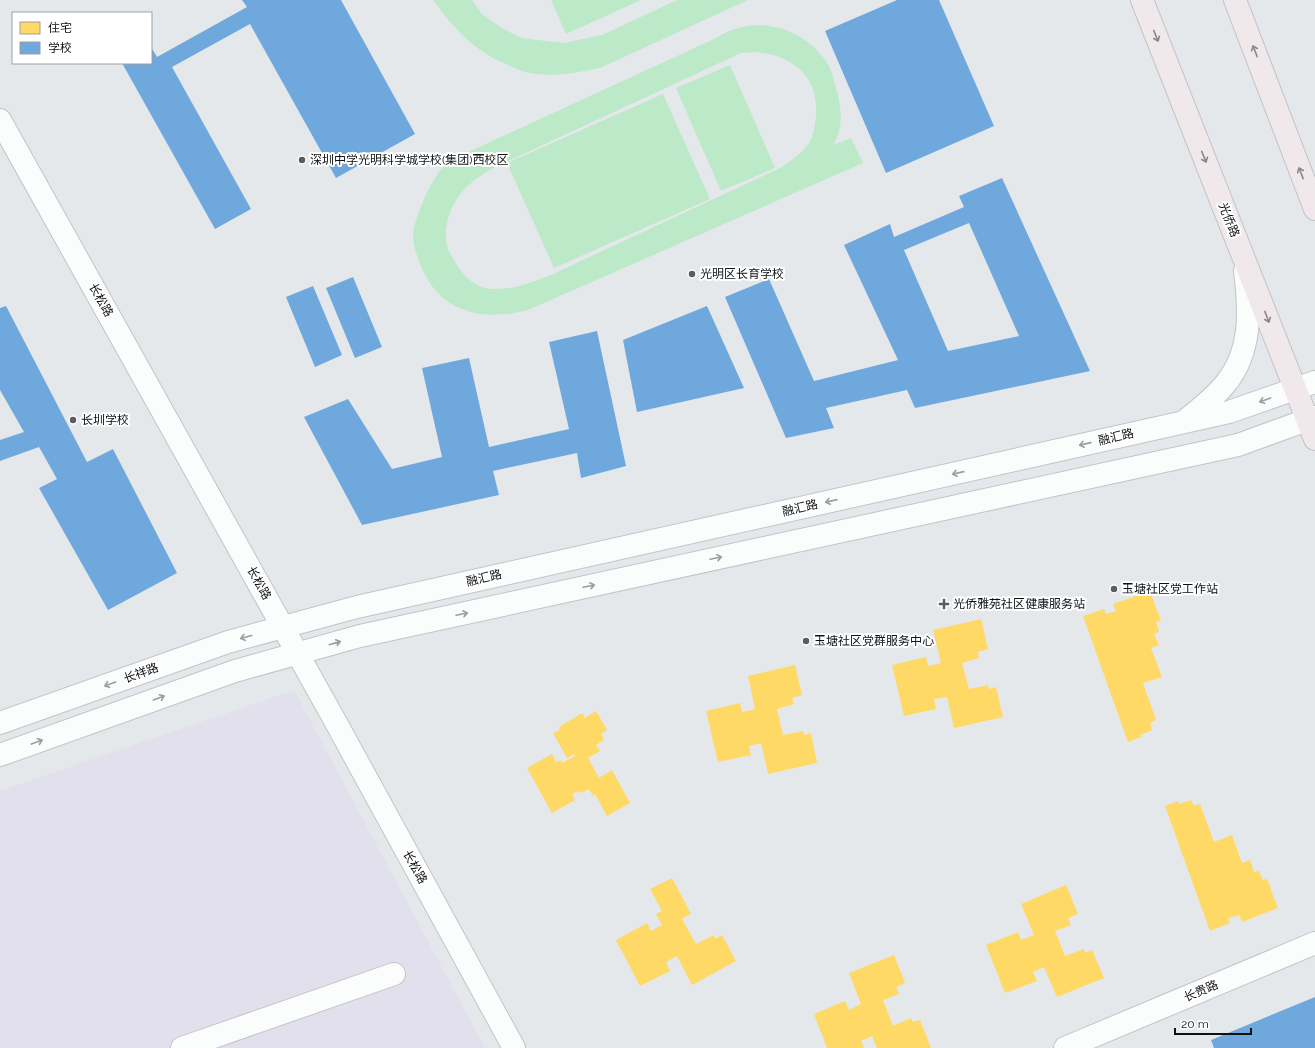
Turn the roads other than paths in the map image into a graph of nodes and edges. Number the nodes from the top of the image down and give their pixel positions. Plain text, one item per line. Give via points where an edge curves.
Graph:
1 (1142, 0) edge
2 (1235, 0) edge
3 (0, 120) edge
4 (1315, 209) edge
5 (1243, 256) junction
6 (1305, 385) edge
7 (1184, 422) junction
8 (1312, 425) edge
9 (283, 627) junction
10 (298, 653) junction
11 (0, 723) edge
12 (0, 755) edge
13 (1315, 943) edge
14 (394, 974) dead end
15 (182, 1048) edge
16 (514, 1048) edge
17 (1065, 1048) edge

1 -> 5 main road, 光侨路
4 -> 2 main road
3 - 9 street, 长松路
5 -> 6 main road, 光侨路
5 - 7 street via 1249,296 1249,323 1236,369 1208,402
6 -> 7 street, 融汇路 via 1229,412
6 - 8 main road, 光侨路
7 -> 9 street, 融汇路 via 364,605
10 -> 8 street via 360,636 1238,445
9 - 10 street, 长松路
9 -> 11 street, 长祥路 via 228,642
12 -> 10 street via 235,671
10 - 16 street, 长松路
13 - 17 street, 长贵路
14 - 15 street

